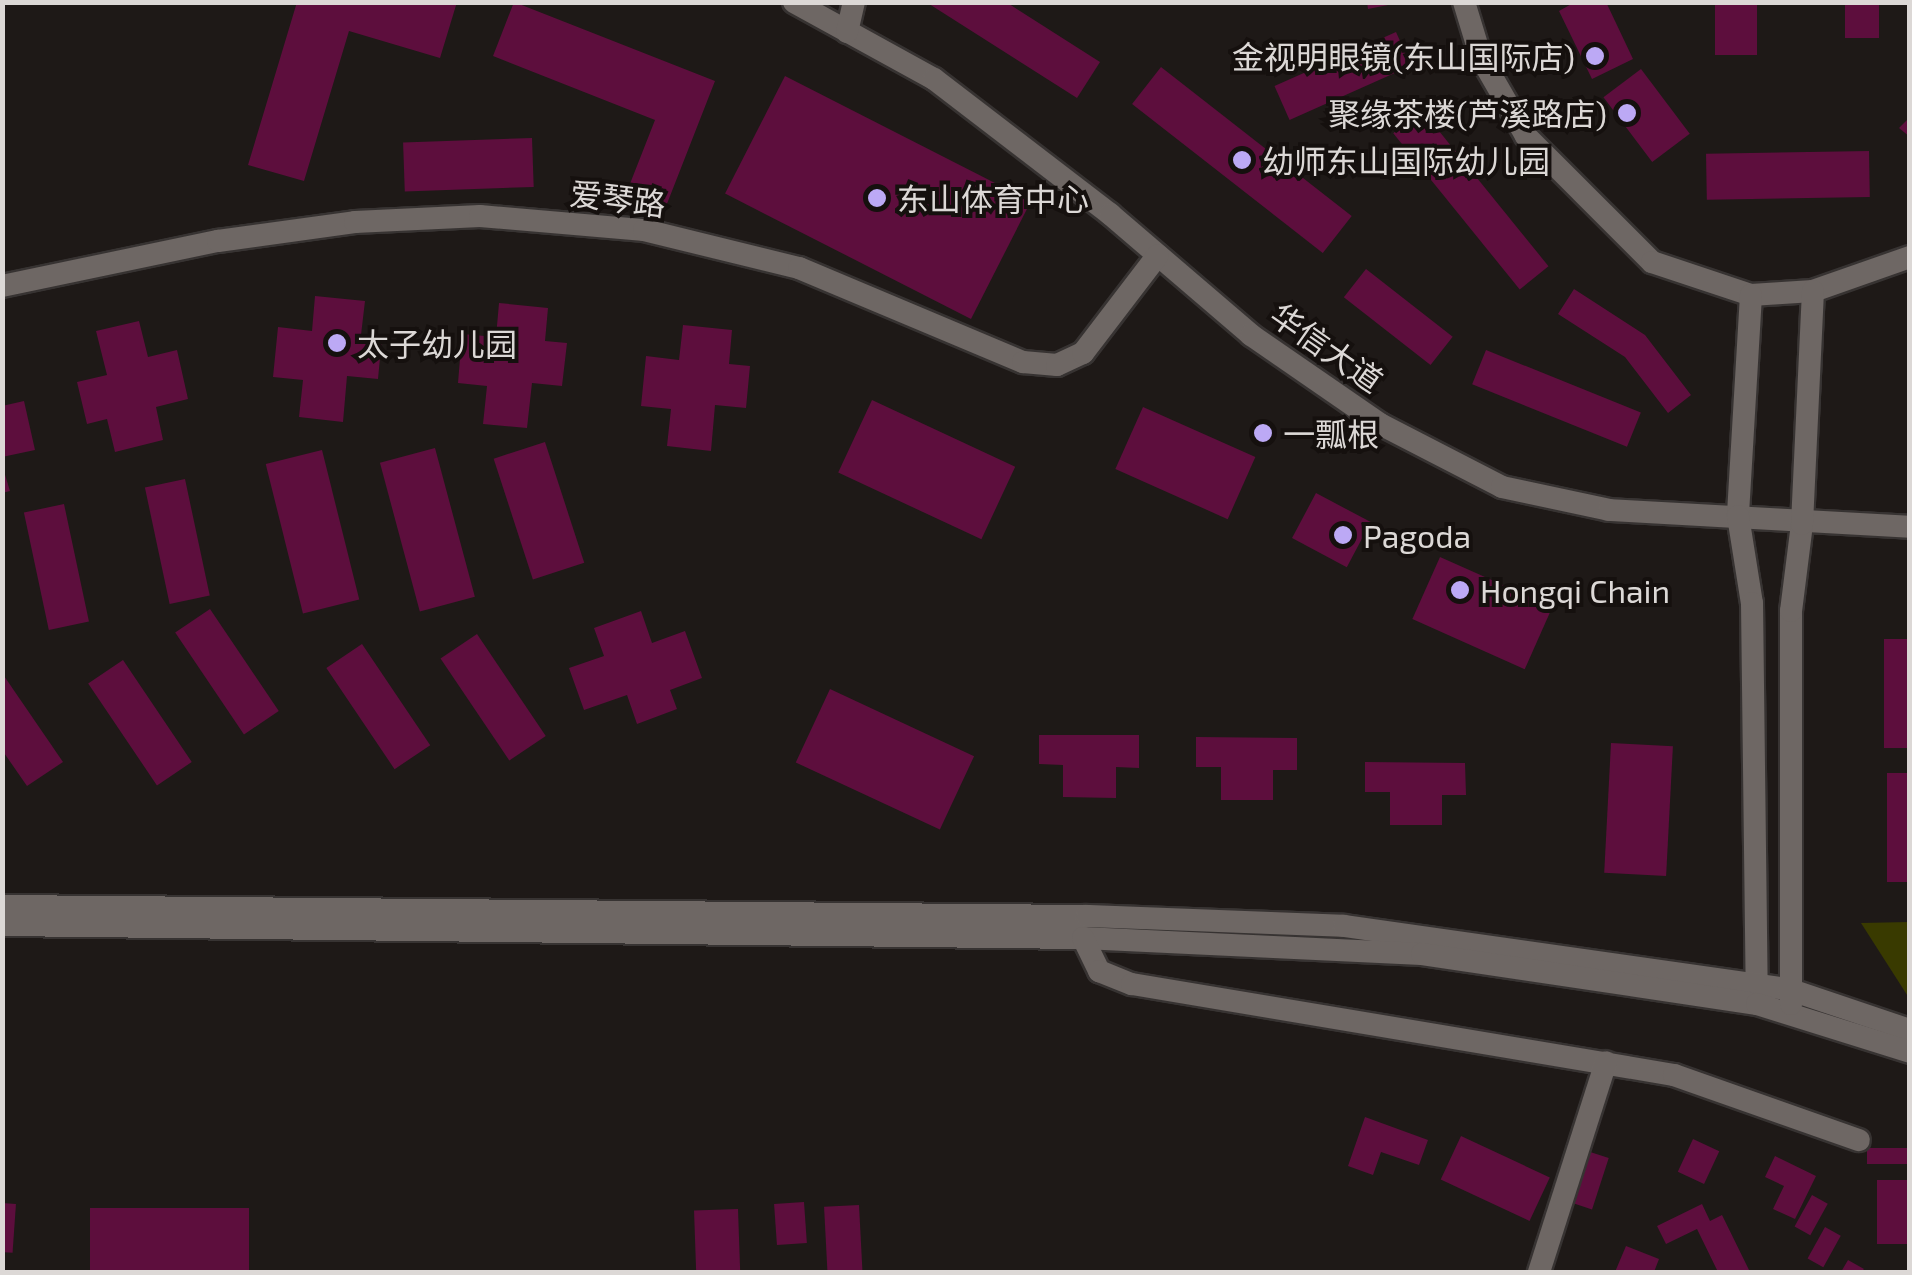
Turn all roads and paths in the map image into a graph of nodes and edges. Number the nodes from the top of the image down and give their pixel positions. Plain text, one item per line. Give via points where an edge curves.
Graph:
1 (794, 2) edge
2 (854, 2) edge
3 (1464, 2) edge
4 (847, 32) junction
5 (1158, 256) junction
6 (1910, 258) edge
7 (2, 286) edge
8 (1814, 292) junction
9 (1751, 295) junction
10 (1738, 516) junction
11 (1802, 524) junction
12 (1910, 527) edge
13 (2, 906) edge
14 (2, 925) edge
15 (1083, 938) junction
16 (1757, 994) junction
17 (1791, 1001) junction
18 (1910, 1030) edge
19 (1910, 1052) edge
20 (1606, 1062) junction
21 (1858, 1140) dead end
22 (1539, 1272) edge

1 - 4 street, 华信大道
2 - 4 street
3 - 9 street via 1481,58 1526,136 1585,199 1652,262
4 - 5 street, 华信大道 via 934,79
5 - 7 street, 爱琴路 via 1084,354 1057,365 1024,362 800,268 644,230 480,216 354,222 218,241
5 - 10 street, 华信大道 via 1251,335 1380,424 1502,487 1609,510
6 - 8 street
8 - 9 street
8 - 11 street
9 - 10 street
10 - 11 street, 华信大道
10 - 16 street via 1752,603
11 - 12 street, 华信大道
11 - 17 street via 1791,610
13 - 16 street via 1087,916 1344,926
14 - 15 street
15 - 16 street via 1422,954
15 - 20 street via 1099,971 1132,984
16 - 17 street
17 - 18 street
17 - 19 street
20 - 21 street via 1732,1092
20 - 22 street

